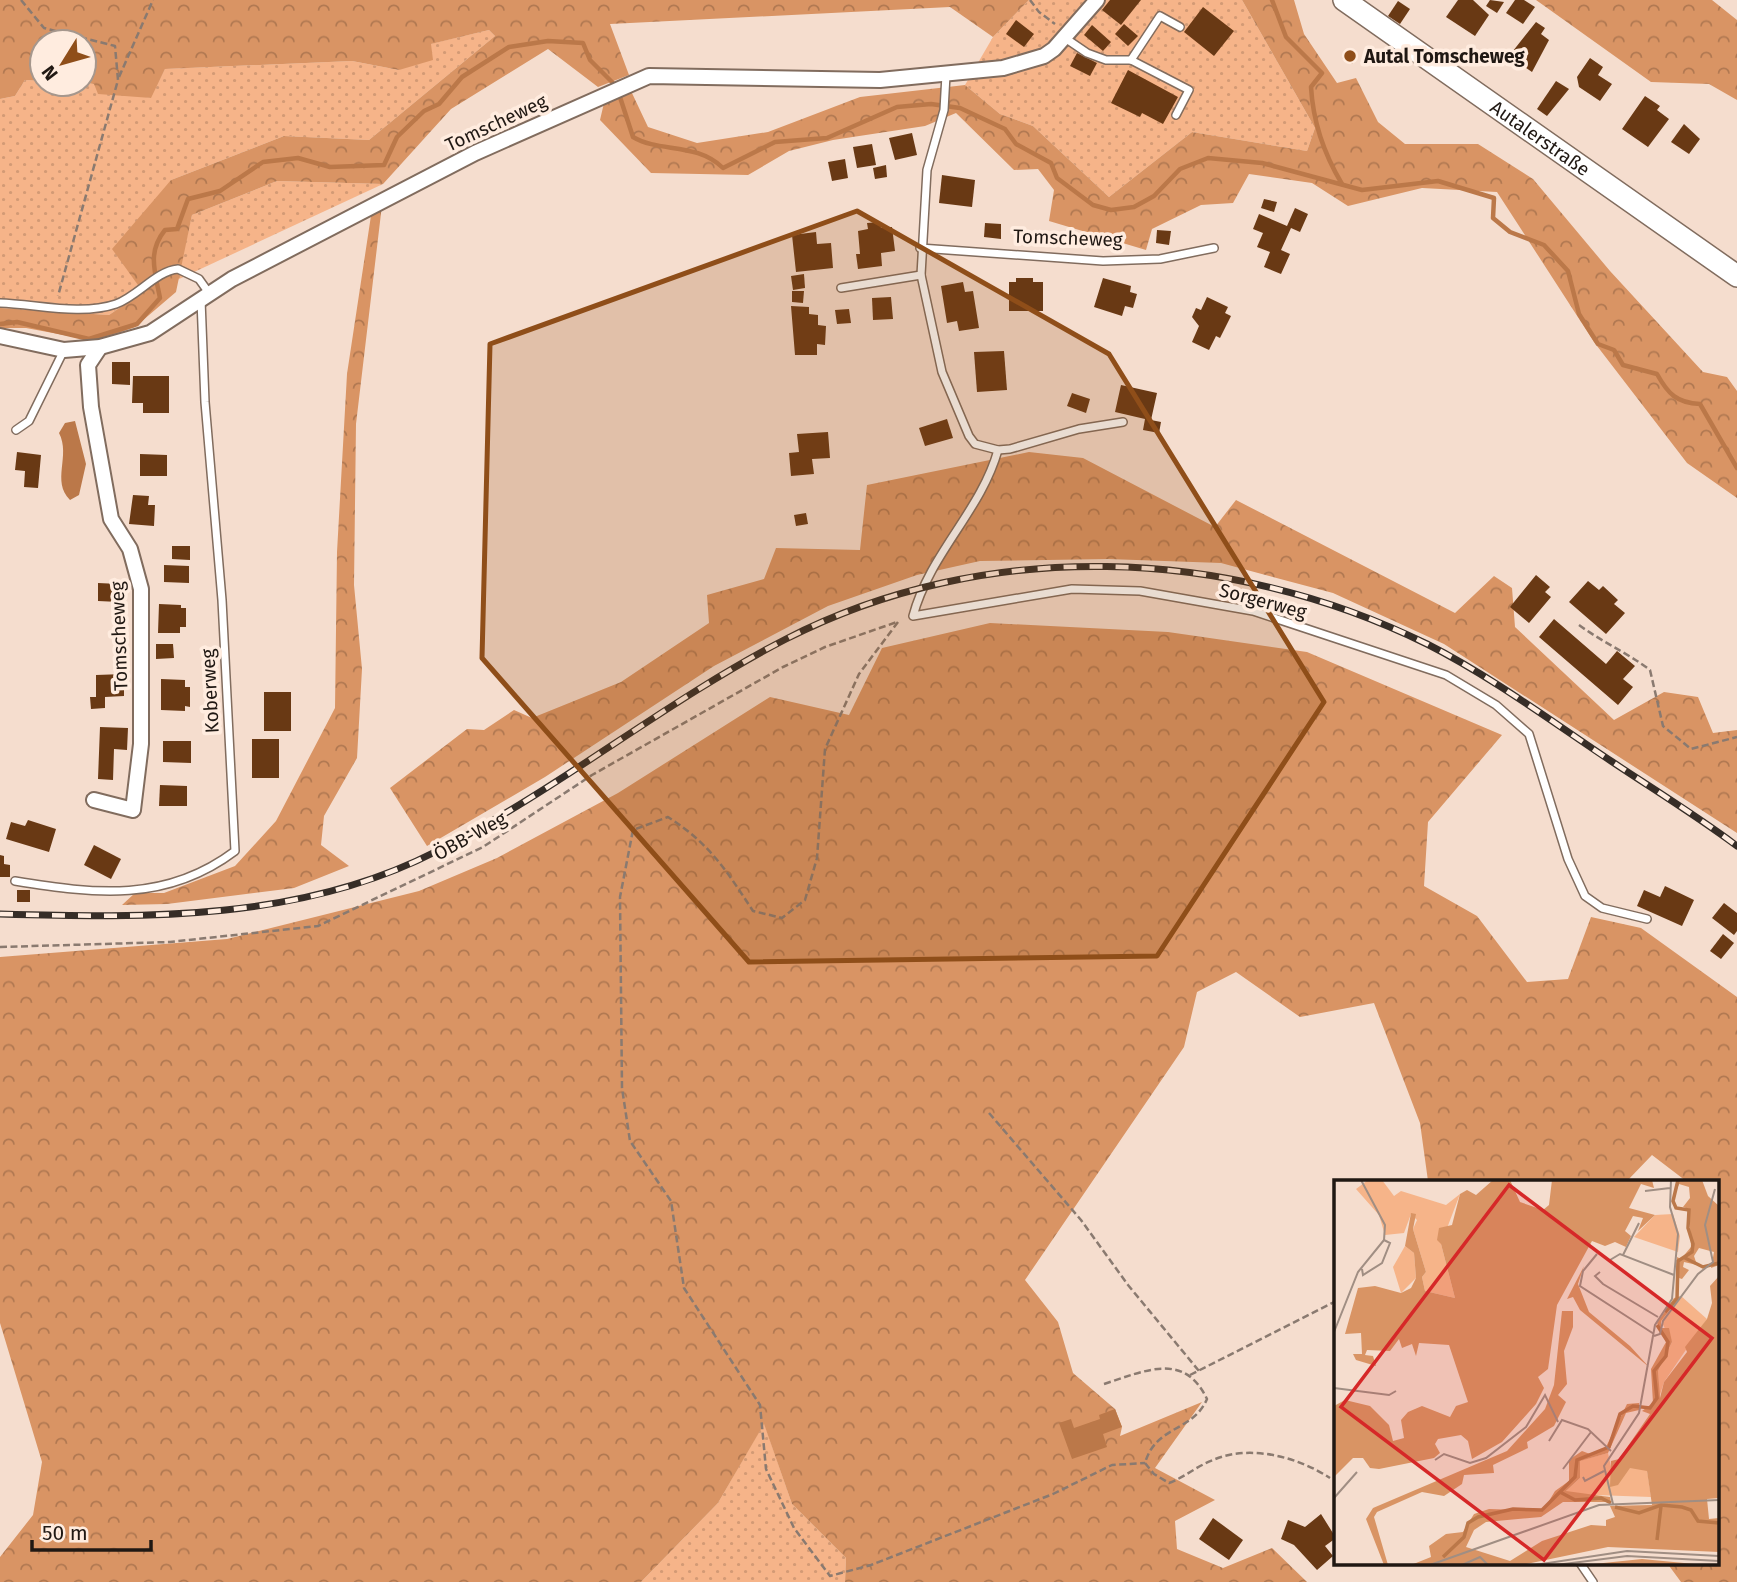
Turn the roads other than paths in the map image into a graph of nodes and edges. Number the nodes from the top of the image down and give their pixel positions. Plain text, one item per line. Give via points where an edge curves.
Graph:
1 (1097, 0) edge
2 (1345, 0) edge
3 (1180, 27) dead end
4 (1067, 36) junction
5 (1131, 60) junction
6 (946, 75) junction
7 (1176, 115) dead end
8 (920, 248) junction
9 (1214, 248) dead end
10 (920, 275) junction
11 (1737, 276) edge
12 (841, 288) dead end
13 (205, 296) junction
14 (0, 303) edge
15 (0, 336) edge
16 (100, 347) junction
17 (64, 350) junction
18 (1123, 422) dead end
19 (16, 430) dead end
20 (999, 450) junction
21 (94, 800) dead end
22 (15, 881) dead end
23 (1647, 919) dead end
24 (1581, 1564) edge
25 (1593, 1582) edge

1 - 4 street, Tomscheweg
2 - 11 main road, Autalerstraße
3 - 5 lane via 1160,16
4 - 5 lane via 1087,53 1106,60
4 - 6 street, Tomscheweg via 1044,56 1030,61
5 - 7 lane via 1189,90
6 - 8 lane via 944,110 927,170
6 - 13 street, Tomscheweg via 880,80 649,76 475,153
8 - 9 lane, Tomscheweg via 1102,261 1160,258
8 - 10 lane
10 - 12 lane
10 - 20 lane via 942,372 969,436 975,444
13 - 14 lane via 199,279 184,270 172,270 128,298 104,307
13 - 16 street, Tomscheweg via 150,333
13 - 22 lane, Koberweg via 205,402 222,600 235,851 207,870 150,889 83,892
15 - 17 street, Tomscheweg
16 - 17 street, Tomscheweg
16 - 21 street, Tomscheweg via 88,365 92,407 111,519 130,549 141,589 141,744 133,810
17 - 19 lane via 29,421
18 - 20 lane via 1088,426
20 - 23 lane, Sorgerweg via 992,473 920,589 913,616 1072,589 1140,591 1253,611 1446,675 1496,705 1529,734 1568,859 1585,896 1602,908
24 - 25 lane

